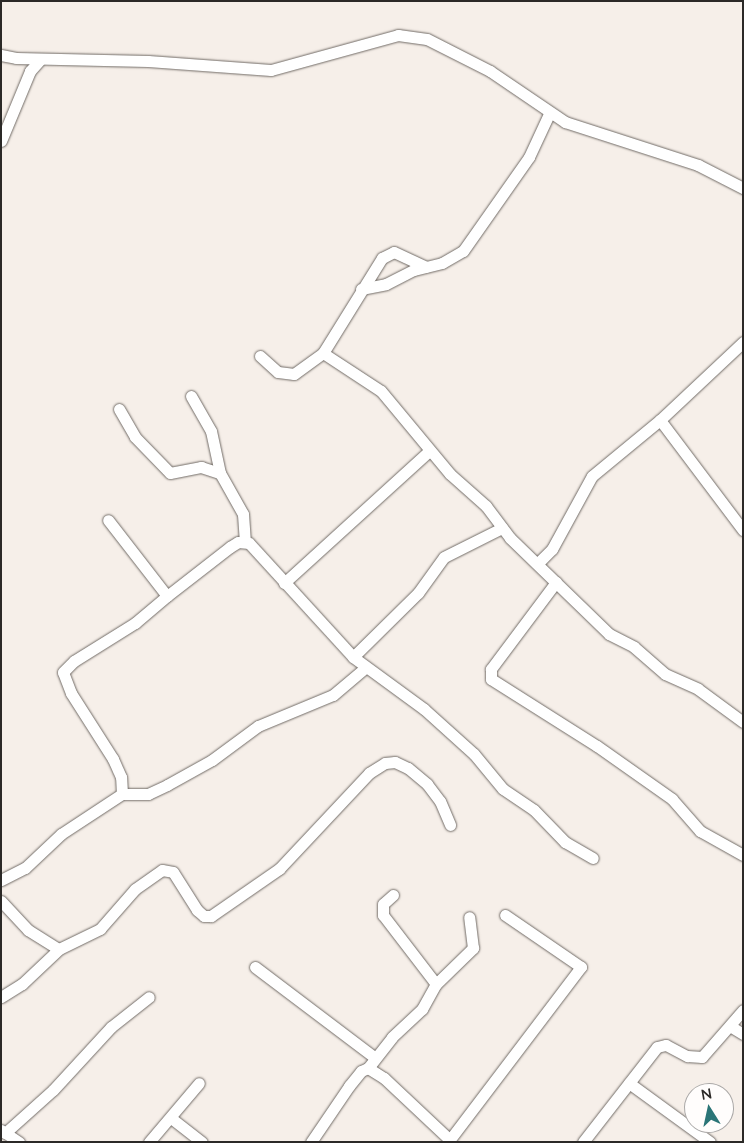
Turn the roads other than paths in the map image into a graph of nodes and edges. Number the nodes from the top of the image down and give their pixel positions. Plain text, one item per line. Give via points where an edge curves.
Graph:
1 (1, 55) edge
2 (40, 60) junction
3 (549, 114) junction
4 (1, 141) edge
5 (743, 188) edge
6 (426, 267) junction
7 (361, 289) junction
8 (743, 342) edge
9 (323, 353) junction
10 (260, 356) dead end
11 (191, 396) dead end
12 (119, 408) dead end
13 (660, 420) junction
14 (430, 451) junction
15 (220, 472) junction
16 (108, 520) dead end
17 (502, 528) junction
18 (743, 530) edge
19 (245, 542) junction
20 (538, 563) junction
21 (556, 582) junction
22 (284, 583) junction
23 (167, 596) junction
24 (353, 657) junction
25 (365, 668) junction
26 (743, 722) edge
27 (122, 794) junction
28 (450, 825) dead end
29 (743, 855) edge
30 (593, 858) dead end
31 (1, 880) edge
32 (393, 895) dead end
33 (1, 901) edge
34 (505, 915) dead end
35 (469, 917) dead end
36 (59, 949) junction
37 (255, 967) dead end
38 (436, 984) junction
39 (1, 997) edge
40 (150, 997) dead end
41 (743, 1010) edge
42 (730, 1026) junction
43 (743, 1034) edge
44 (374, 1057) junction
45 (368, 1068) junction
46 (200, 1082) dead end
47 (629, 1083) junction
48 (171, 1118) junction
49 (3, 1132) edge
50 (448, 1140) edge
51 (19, 1142) edge
52 (149, 1142) edge
53 (202, 1142) edge
54 (311, 1142) edge
55 (583, 1142) edge
56 (710, 1142) edge

1 - 2 street
2 - 3 street via 148,61 271,70 398,35 427,39 490,71
2 - 4 street via 30,71
3 - 5 street via 698,165
3 - 6 street via 530,157 478,235 463,251 442,263
6 - 7 street via 386,284
6 - 7 street via 394,252 388,254
7 - 9 street
8 - 13 street
9 - 10 street via 294,374 286,375
9 - 14 street via 381,391
11 - 15 street via 212,431
12 - 15 street via 135,437 170,474 201,467
13 - 18 street
13 - 20 street via 592,476 552,549
14 - 17 street via 486,506
14 - 22 street
15 - 19 street via 243,514
16 - 23 street
17 - 20 street
17 - 24 street via 444,558 418,593
19 - 22 street
19 - 23 street via 230,547
20 - 21 street
21 - 26 street via 609,634 634,647 666,674 698,689
21 - 29 street via 492,669 491,679 597,746 672,799 700,831
22 - 24 street
23 - 27 street via 135,623 74,661 63,672 71,693 113,759 121,777
24 - 25 street
25 - 27 street via 333,695 258,726 212,760 161,788 148,794
25 - 30 street via 424,709 474,754 503,789 534,810 565,842
27 - 31 street via 61,834 25,868
28 - 36 street via 440,801 427,784 408,768 395,762 385,764 369,773 279,869 211,916 204,916 197,910 174,872 162,870 136,889 100,929
32 - 38 street via 383,904 383,915
33 - 36 street via 28,930
34 - 50 street via 582,967
35 - 38 street via 473,948
36 - 39 street via 22,984
37 - 44 street
38 - 44 street via 422,1009
40 - 49 street via 105,1033 53,1090
41 - 42 street
42 - 43 street
42 - 47 street via 702,1057 695,1058 660,1045
44 - 45 street
45 - 50 street via 384,1078
45 - 54 street via 361,1071 349,1086
46 - 48 street
47 - 55 street
47 - 56 street
48 - 52 street
48 - 53 street
49 - 51 street

